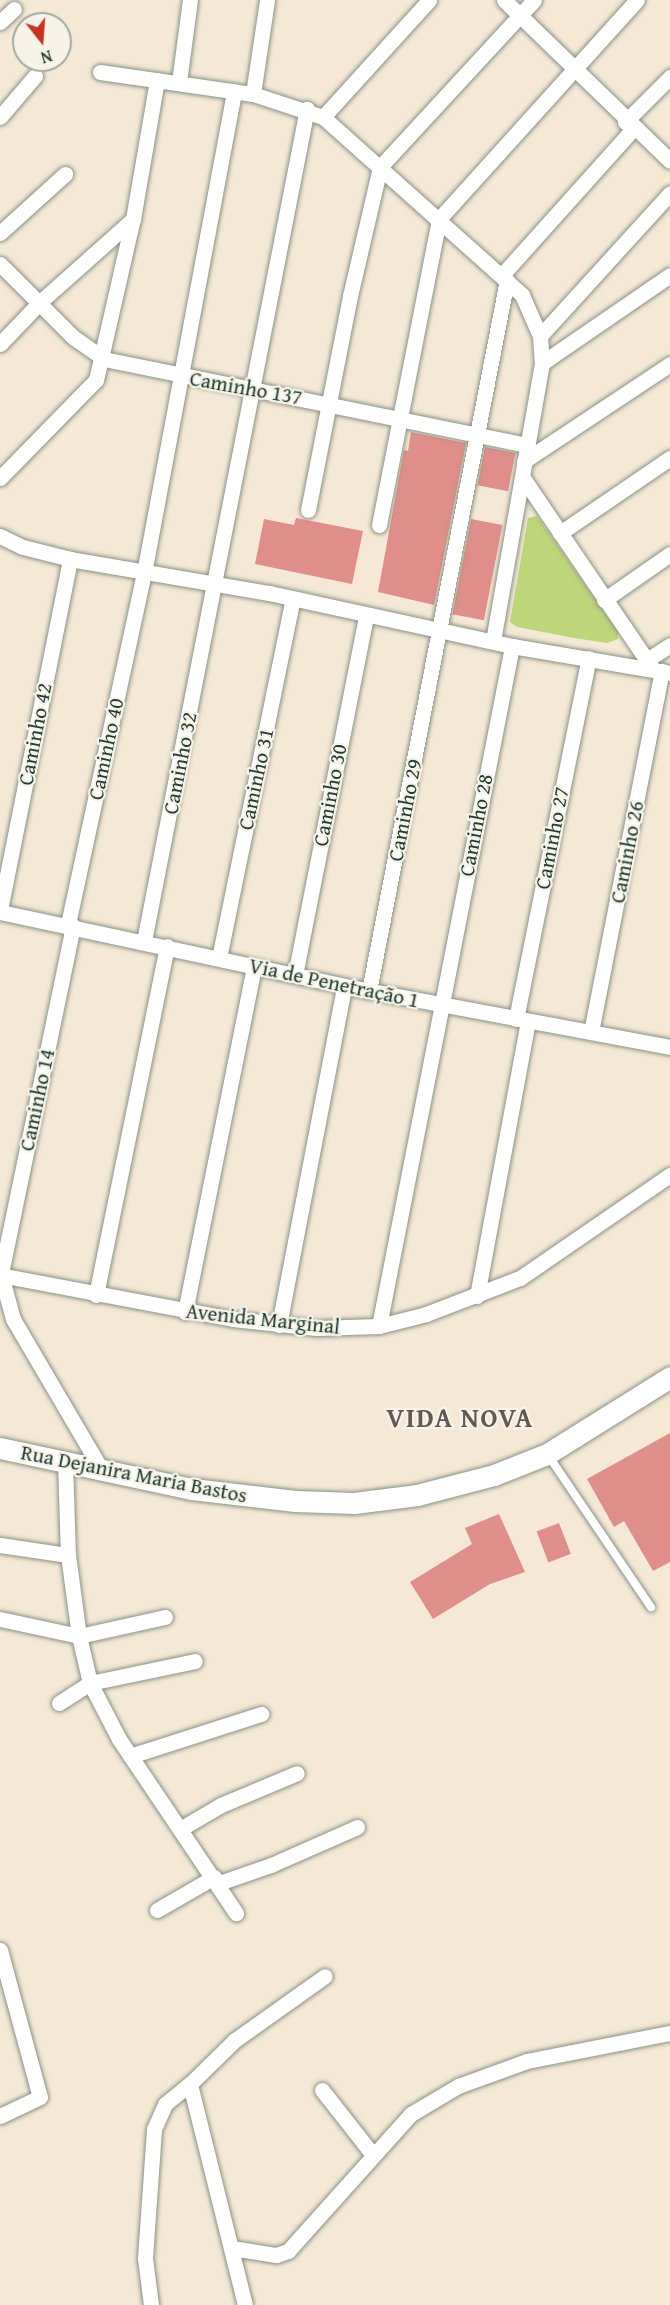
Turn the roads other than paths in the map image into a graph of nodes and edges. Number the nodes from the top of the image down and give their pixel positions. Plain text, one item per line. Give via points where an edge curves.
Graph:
1 (190, 0) edge
2 (267, 0) edge
3 (429, 0) edge
4 (504, 0) edge
5 (534, 0) edge
6 (637, 0) edge
7 (14, 9) dead end
8 (520, 15) junction
9 (0, 22) edge
10 (575, 69) junction
11 (100, 72) dead end
12 (35, 76) dead end
13 (670, 76) edge
14 (157, 80) junction
15 (179, 82) junction
16 (234, 90) junction
17 (253, 94) junction
18 (307, 110) junction
19 (0, 117) edge
20 (322, 117) junction
21 (629, 125) junction
22 (670, 161) edge
23 (380, 167) junction
24 (65, 174) dead end
25 (670, 193) edge
26 (133, 219) junction
27 (439, 219) junction
28 (0, 233) edge
29 (0, 264) edge
30 (670, 275) edge
31 (505, 278) junction
32 (40, 302) junction
33 (540, 336) junction
34 (0, 344) edge
35 (104, 358) junction
36 (542, 363) junction
37 (670, 364) edge
38 (180, 376) junction
39 (252, 388) junction
40 (329, 402) junction
41 (402, 418) junction
42 (475, 433) junction
43 (526, 445) junction
44 (670, 458) edge
45 (524, 461) junction
46 (0, 478) edge
47 (523, 478) junction
48 (308, 510) dead end
49 (379, 525) dead end
50 (560, 533) junction
51 (0, 536) edge
52 (670, 554) edge
53 (70, 559) junction
54 (144, 573) junction
55 (215, 585) junction
56 (293, 599) junction
57 (604, 600) junction
58 (366, 615) junction
59 (441, 629) junction
60 (493, 640) junction
61 (670, 645) edge
62 (512, 646) junction
63 (589, 658) junction
64 (658, 668) edge
65 (0, 911) edge
66 (70, 925) junction
67 (144, 941) junction
68 (167, 946) junction
69 (219, 958) junction
70 (254, 967) junction
71 (295, 975) junction
72 (344, 986) junction
73 (369, 991) junction
74 (440, 1005) junction
75 (522, 1020) junction
76 (591, 1032) junction
77 (669, 1042) edge
78 (670, 1175) edge
79 (1, 1275) edge
80 (96, 1295) junction
81 (477, 1296) junction
82 (185, 1312) junction
83 (279, 1325) junction
84 (379, 1326) junction
85 (670, 1377) edge
86 (0, 1448) edge
87 (547, 1454) junction
88 (65, 1461) junction
89 (101, 1469) junction
90 (0, 1545) edge
91 (68, 1555) junction
92 (651, 1607) dead end
93 (165, 1617) dead end
94 (0, 1619) edge
95 (79, 1636) junction
96 (195, 1661) dead end
97 (90, 1683) junction
98 (59, 1703) dead end
99 (261, 1714) dead end
100 (130, 1756) junction
101 (297, 1773) dead end
102 (357, 1827) dead end
103 (180, 1829) junction
104 (216, 1880) junction
105 (157, 1910) dead end
106 (236, 1913) dead end
107 (0, 1950) edge
108 (325, 1976) dead end
109 (670, 2033) edge
110 (190, 2084) junction
111 (322, 2090) dead end
112 (0, 2116) edge
113 (373, 2155) junction
114 (232, 2248) junction
115 (152, 2305) edge
116 (245, 2305) edge

1 - 15 street
2 - 17 street
3 - 20 street
4 - 8 street
5 - 8 street
6 - 10 street
7 - 9 street
8 - 10 street
8 - 23 street
10 - 21 street
10 - 27 street
11 - 14 street
12 - 19 street
13 - 21 street
14 - 15 street
14 - 26 street
15 - 16 street
16 - 17 street
16 - 38 street, Caminho 40
17 - 18 street
18 - 20 street
18 - 39 street, Caminho 32
20 - 23 street
21 - 22 street
21 - 31 street
23 - 27 street
23 - 40 street
24 - 28 street
25 - 33 street
26 - 32 street
26 - 35 street
27 - 31 street
27 - 41 street
29 - 32 street, Caminho 137
30 - 36 street
31 - 33 street via 522,296
31 - 42 street, Caminho 29
32 - 34 street
32 - 35 street, Caminho 137 via 73,337
33 - 36 street
35 - 38 street, Caminho 137
35 - 46 street via 88,392
36 - 43 street
37 - 45 street
38 - 39 street, Caminho 137
38 - 54 street, Caminho 40
39 - 40 street, Caminho 137
39 - 55 street, Caminho 32
40 - 41 street, Caminho 137
40 - 48 street
41 - 42 street, Caminho 137
41 - 49 street
42 - 43 street, Caminho 137
42 - 59 street, Caminho 29
43 - 45 street
44 - 50 street
45 - 47 street
47 - 50 street
47 - 60 street
50 - 57 street
51 - 53 street via 22,547
52 - 57 street
53 - 54 street
53 - 65 street, Caminho 42
54 - 55 street
54 - 66 street, Caminho 40
55 - 56 street
55 - 67 street, Caminho 32
56 - 58 street
56 - 69 street, Caminho 31
57 - 64 street
58 - 59 street
58 - 71 street, Caminho 30
59 - 60 street
59 - 73 street, Caminho 29
60 - 62 street
61 - 64 street
62 - 63 street
62 - 74 street, Caminho 28
63 - 64 street
63 - 75 street, Caminho 27
64 - 76 street, Caminho 26
65 - 66 street, Via de Penetração 1
66 - 67 street, Via de Penetração 1
66 - 79 street, Caminho 14
67 - 68 street, Via de Penetração 1
68 - 69 street, Via de Penetração 1
68 - 80 street
69 - 70 street, Via de Penetração 1
70 - 71 street, Via de Penetração 1
70 - 82 street
71 - 72 street, Via de Penetração 1
72 - 73 street, Via de Penetração 1
72 - 83 street
73 - 74 street, Via de Penetração 1
74 - 75 street, Via de Penetração 1
74 - 84 street, Caminho 28
75 - 76 street, Via de Penetração 1
75 - 81 street, Caminho 27
76 - 77 street, Via de Penetração 1
78 - 81 street, Avenida Marginal via 528,1272
79 - 80 street, Avenida Marginal
79 - 89 street via 13,1319
80 - 82 street, Avenida Marginal
81 - 84 street, Avenida Marginal
82 - 83 street, Avenida Marginal
83 - 84 street, Avenida Marginal
85 - 87 main road, Rua Dejanira Maria Bastos
86 - 88 main road, Rua Dejanira Maria Bastos
87 - 89 main road, Rua Dejanira Maria Bastos via 494,1475 417,1495 354,1503 235,1496
87 - 92 lane
88 - 89 main road, Rua Dejanira Maria Bastos
88 - 91 street
90 - 91 street
91 - 95 street
93 - 95 street
94 - 95 street
95 - 97 street
96 - 97 street
97 - 98 street
97 - 100 street
99 - 100 street
100 - 103 street
101 - 103 street via 222,1805
102 - 104 street via 271,1865
103 - 104 street
104 - 105 street
104 - 106 street
107 - 112 street via 40,2097
108 - 110 street via 235,2040
109 - 113 street via 561,2053 487,2074 431,2100 411,2114
110 - 114 street
110 - 115 street via 165,2104 154,2129 146,2258
111 - 113 street
113 - 114 street via 288,2251 276,2255
114 - 116 street

